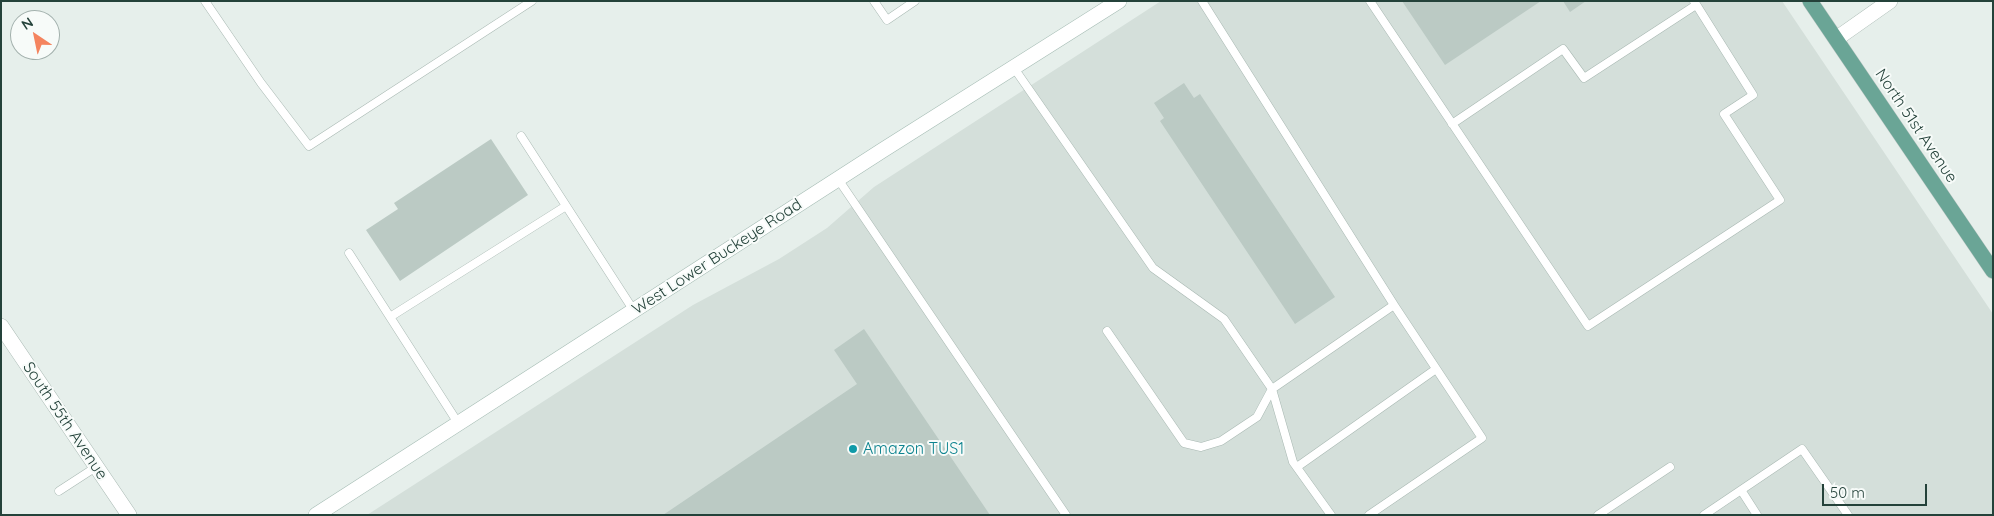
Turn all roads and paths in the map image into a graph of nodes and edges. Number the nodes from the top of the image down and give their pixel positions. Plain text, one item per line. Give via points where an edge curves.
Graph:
1 (205, 1) edge
2 (532, 1) edge
3 (874, 1) edge
4 (915, 1) edge
5 (1119, 1) edge
6 (1202, 1) edge
7 (1370, 1) edge
8 (1810, 1) edge
9 (1890, 1) edge
10 (1695, 3) edge
11 (1836, 39) junction
12 (1014, 68) junction
13 (1452, 124) junction
14 (521, 136) dead end
15 (838, 179) junction
16 (566, 206) junction
17 (349, 254) dead end
18 (1993, 271) edge
19 (1394, 305) junction
20 (634, 311) junction
21 (390, 318) junction
22 (1, 326) edge
23 (1107, 331) dead end
24 (1436, 369) junction
25 (1272, 389) junction
26 (458, 424) junction
27 (96, 467) junction
28 (1297, 467) junction
29 (1670, 467) dead end
30 (1741, 490) junction
31 (59, 491) dead end
32 (129, 515) edge
33 (316, 515) edge
34 (1066, 515) edge
35 (1331, 515) edge
36 (1369, 515) edge
37 (1598, 515) edge
38 (1704, 515) edge
39 (1757, 515) edge
40 (1848, 515) edge

1 - 2 lane via 309,146
3 - 4 lane via 887,20
5 - 12 main road, West Lower Buckeye Road
6 - 19 lane
7 - 13 lane
8 - 11 main road, North 51st Avenue
9 - 11 main road
10 - 13 lane via 1584,78 1563,49
10 - 13 lane via 1753,95 1724,114 1780,200 1588,326
11 - 18 main road, North 51st Avenue
12 - 15 main road, West Lower Buckeye Road
12 - 25 lane via 1153,268 1224,318
14 - 16 lane
15 - 20 main road, West Lower Buckeye Road
15 - 34 lane
16 - 20 lane
16 - 21 lane
17 - 21 lane
19 - 24 lane
19 - 25 lane
20 - 26 main road, West Lower Buckeye Road
21 - 26 lane
22 - 27 main road, South 55th Avenue
23 - 25 lane via 1184,444 1201,447 1221,441 1257,418
24 - 28 lane
24 - 36 lane via 1482,438
25 - 28 lane
26 - 33 main road, West Lower Buckeye Road
27 - 31 lane
27 - 32 main road, South 55th Avenue
28 - 35 lane
29 - 37 lane
30 - 38 lane
30 - 39 lane
30 - 40 lane via 1802,449

